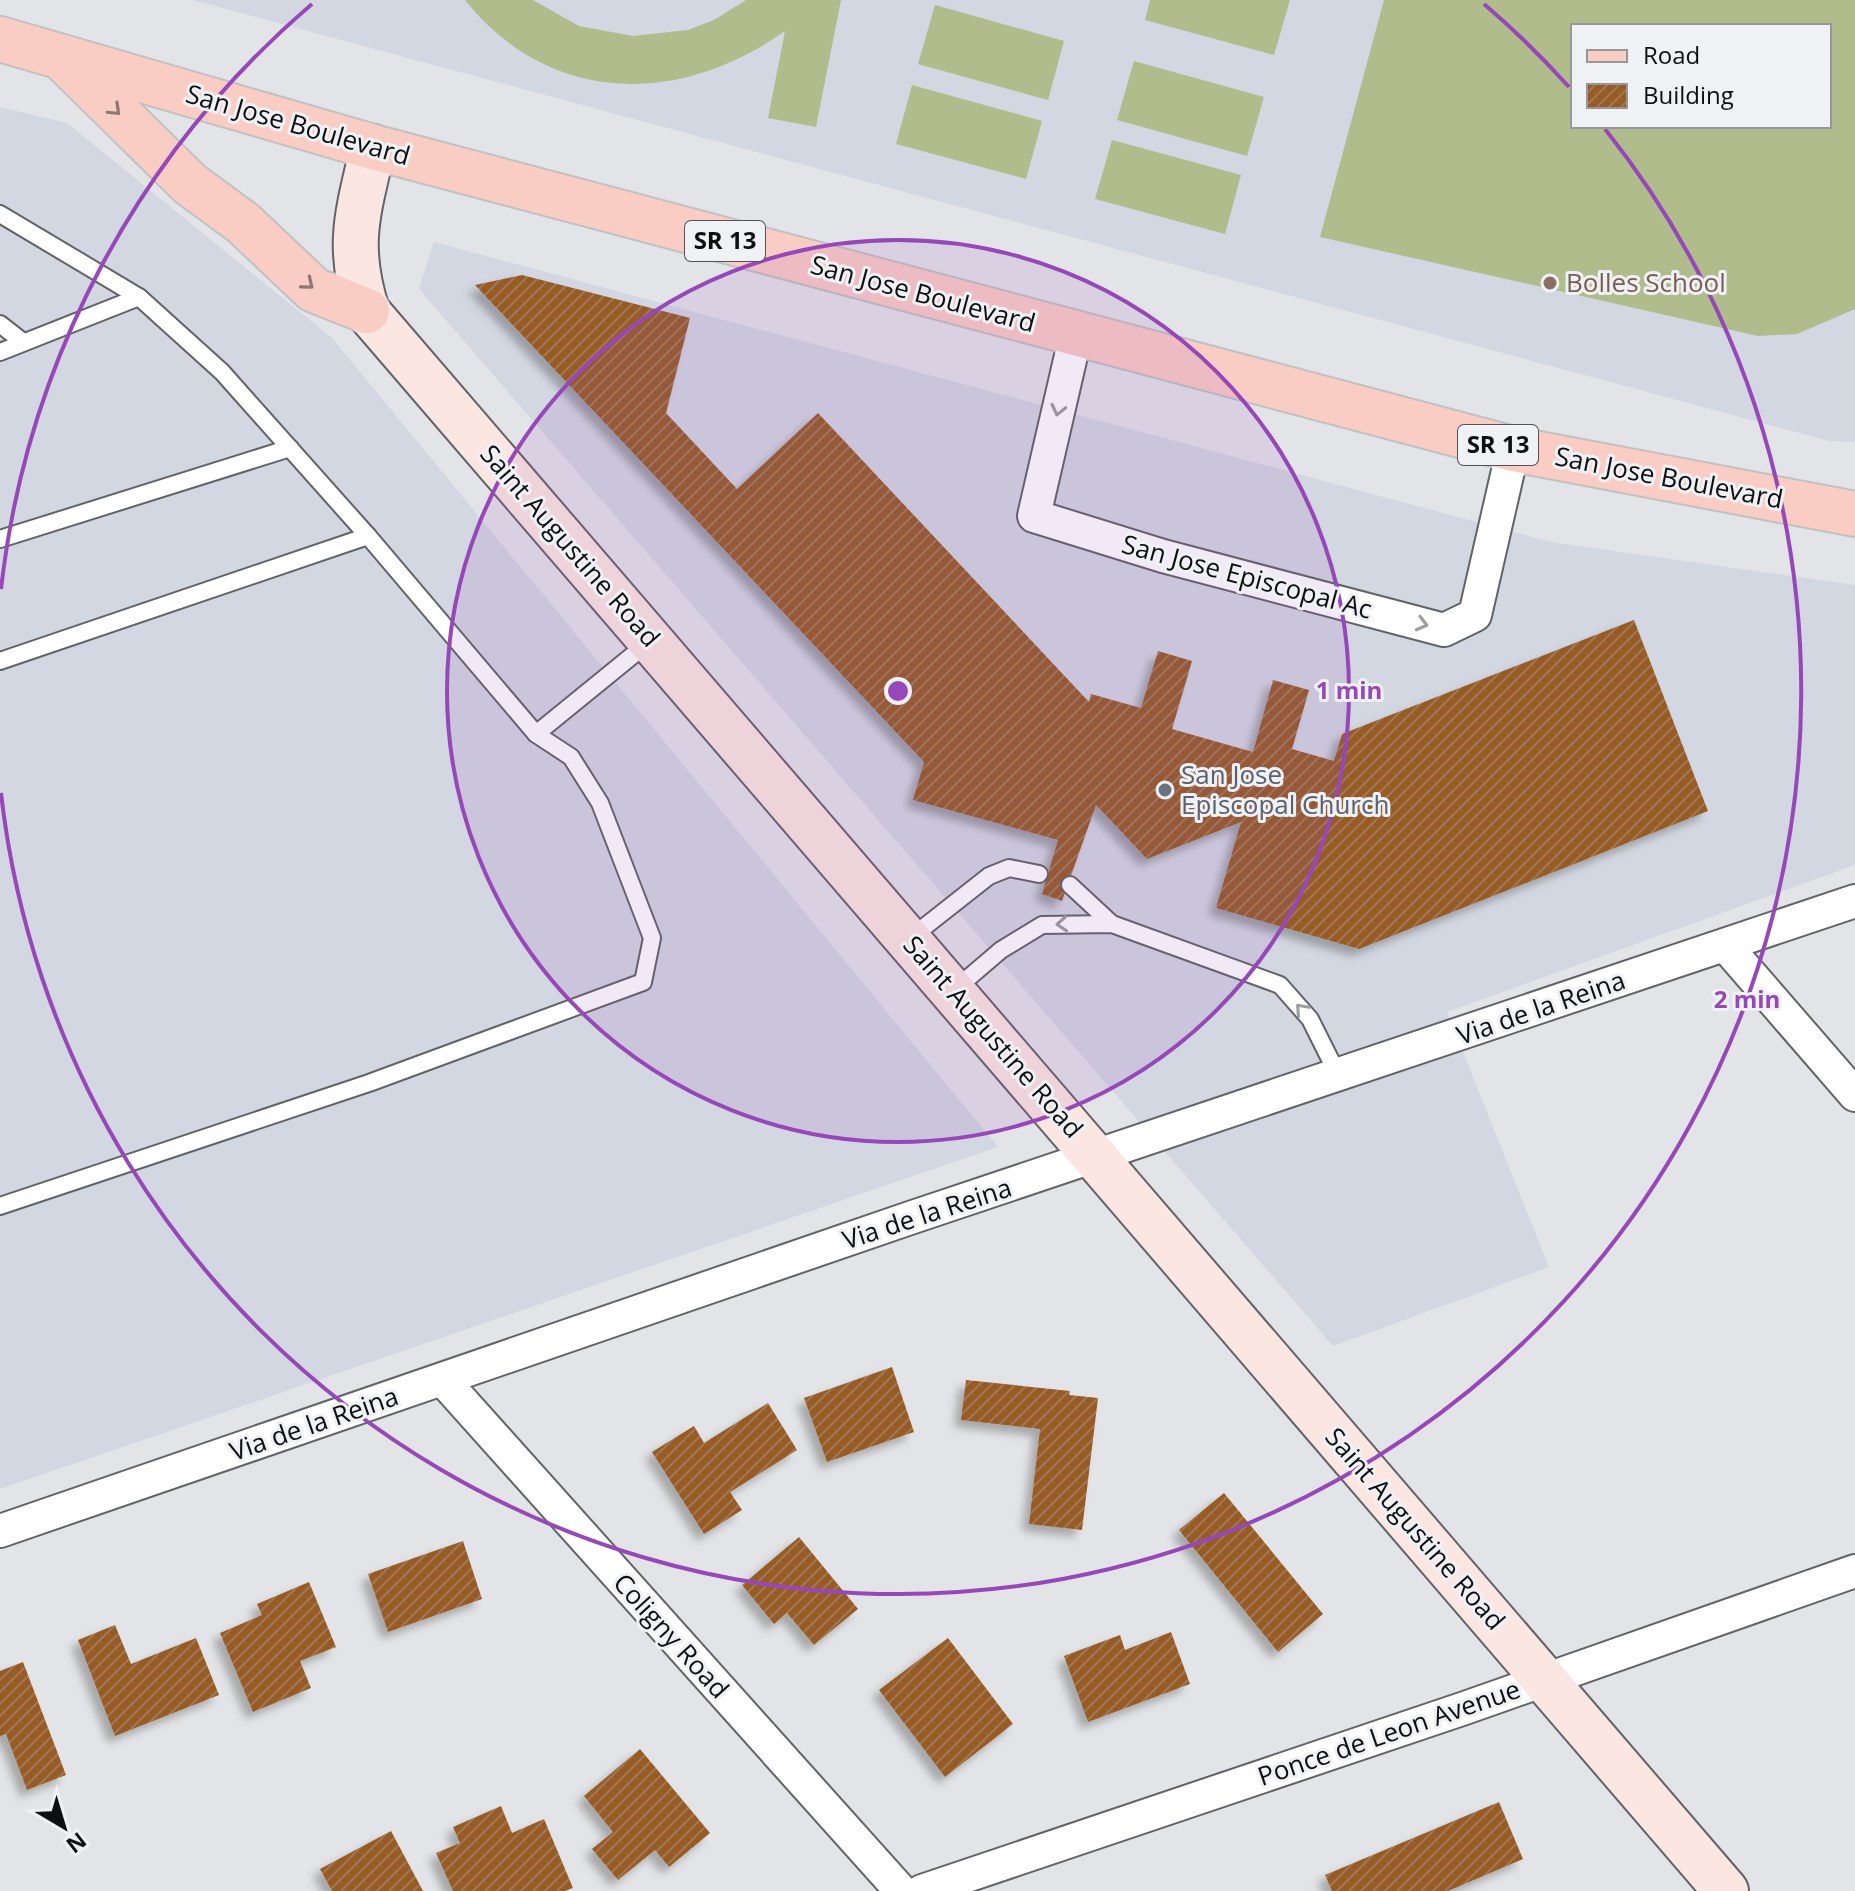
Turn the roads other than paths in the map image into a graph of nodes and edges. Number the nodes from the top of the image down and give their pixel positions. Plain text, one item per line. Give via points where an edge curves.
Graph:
1 (0, 39) edge
2 (59, 56) junction
3 (373, 147) junction
4 (0, 214) edge
5 (139, 297) junction
6 (367, 311) junction
7 (0, 324) edge
8 (1076, 334) junction
9 (23, 342) junction
10 (0, 352) edge
11 (290, 448) junction
12 (1513, 449) junction
13 (1855, 514) edge
14 (368, 536) junction
15 (0, 539) edge
16 (651, 641) junction
17 (0, 661) edge
18 (536, 734) junction
19 (1039, 874) dead end
20 (1070, 885) dead end
21 (1855, 901) edge
22 (1112, 924) junction
23 (908, 940) junction
24 (1725, 945) junction
25 (953, 991) junction
26 (1339, 1077) junction
27 (1855, 1095) edge
28 (1097, 1158) junction
29 (0, 1206) edge
30 (443, 1380) junction
31 (0, 1531) edge
32 (1855, 1571) edge
33 (1545, 1680) junction
34 (901, 1891) edge
35 (922, 1891) edge
36 (1726, 1891) edge

1 - 2 main road, San Jose Boulevard / SR 13
2 - 3 main road, San Jose Boulevard / SR 13
2 -> 6 main road via 190,184 243,223 314,290
3 - 6 main road, Saint Augustine Road via 356,222 355,271
3 - 8 main road, San Jose Boulevard / SR 13
4 - 5 lane
5 - 9 lane
5 - 11 lane via 222,372
6 - 16 main road, Saint Augustine Road
7 - 9 lane
8 - 12 main road, San Jose Boulevard / SR 13
8 -> 12 street, San Jose Episcopal Ac via 1034,516 1251,580 1444,630 1475,615
9 - 10 lane
11 - 14 lane
11 - 15 lane
12 - 13 main road, San Jose Boulevard / SR 13
14 - 17 lane
14 - 18 lane
16 - 18 lane
16 - 23 main road, Saint Augustine Road
18 - 29 lane via 571,757 600,803 652,938 643,982 369,1083
19 - 23 lane via 1009,868 989,876
20 - 22 lane
21 - 24 street, Via de la Reina
22 -> 25 lane via 1042,925 1001,950
26 -> 22 lane via 1310,1019 1280,985
23 - 25 main road, Saint Augustine Road
24 - 26 street, Via de la Reina
24 - 27 street
25 - 28 main road, Saint Augustine Road
26 - 28 street, Via de la Reina
28 - 30 street, Via de la Reina
28 - 33 main road, Saint Augustine Road
30 - 31 street, Via de la Reina
30 - 34 street, Coligny Road
32 - 33 street, Ponce de Leon Avenue
33 - 35 street, Ponce de Leon Avenue
33 - 36 main road, Saint Augustine Road

